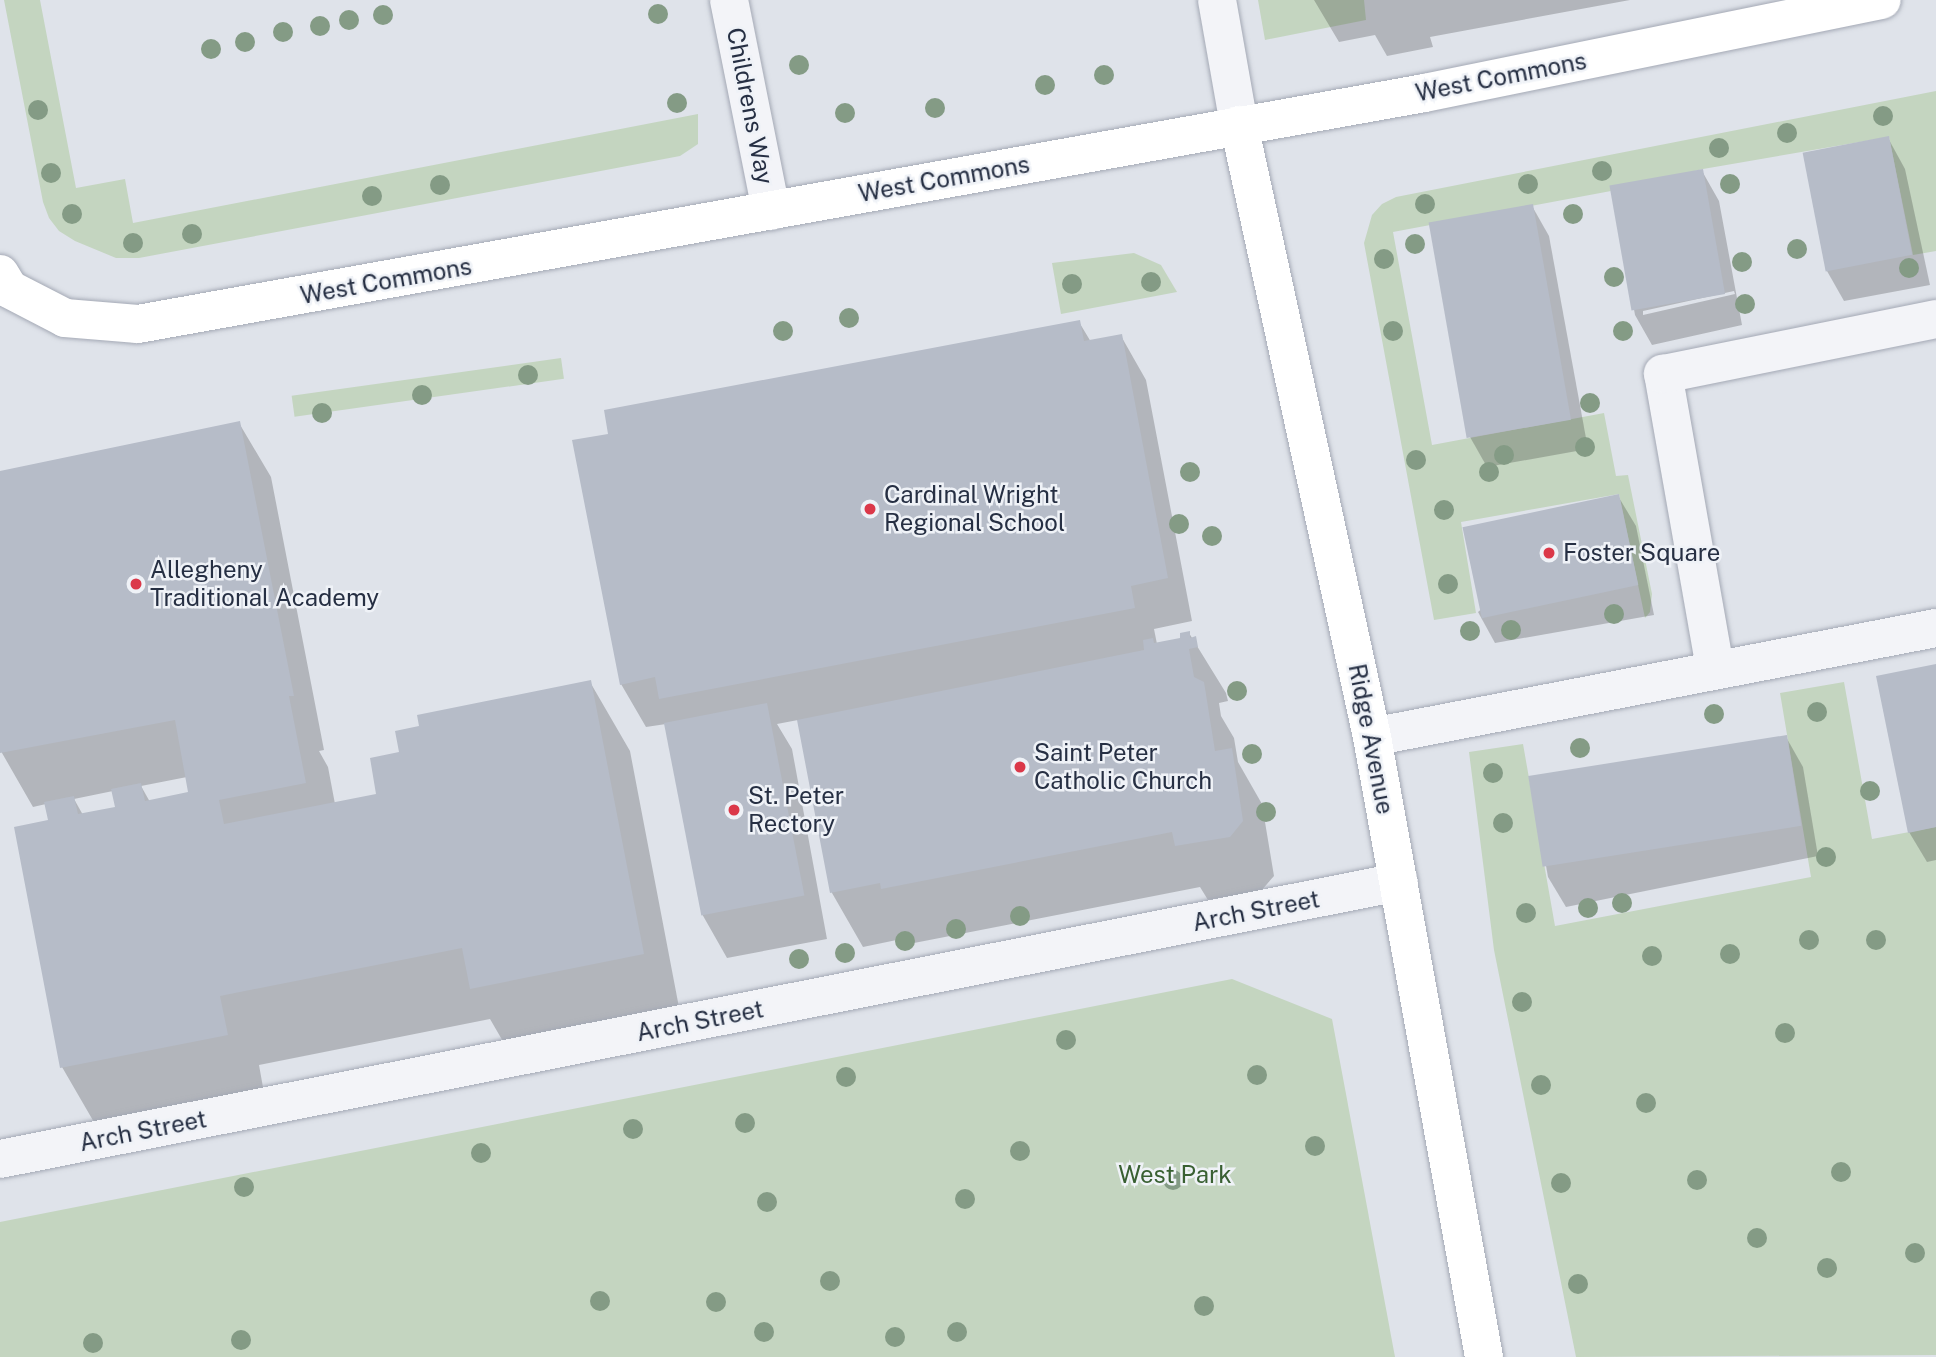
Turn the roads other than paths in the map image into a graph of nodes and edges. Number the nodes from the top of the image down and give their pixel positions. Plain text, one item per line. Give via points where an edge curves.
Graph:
1 (729, 0) edge
2 (1217, 0) edge
3 (1882, 0) edge
4 (1239, 125) junction
5 (771, 211) junction
6 (5, 282) edge
7 (1936, 319) edge
8 (1936, 628) edge
9 (1715, 668) junction
10 (1372, 737) junction
11 (1399, 882) junction
12 (0, 1159) edge
13 (1483, 1357) edge

1 - 5 street, Childrens Way
2 - 4 street
3 - 4 main road, West Commons via 1424,93
4 - 5 main road, West Commons
4 - 10 main road, Ridge Avenue
5 - 6 main road, West Commons via 138,324 65,318
7 - 9 street via 1663,374
8 - 9 street
9 - 10 street
10 - 11 main road, Ridge Avenue
11 - 12 street, Arch Street
11 - 13 main road, Ridge Avenue

